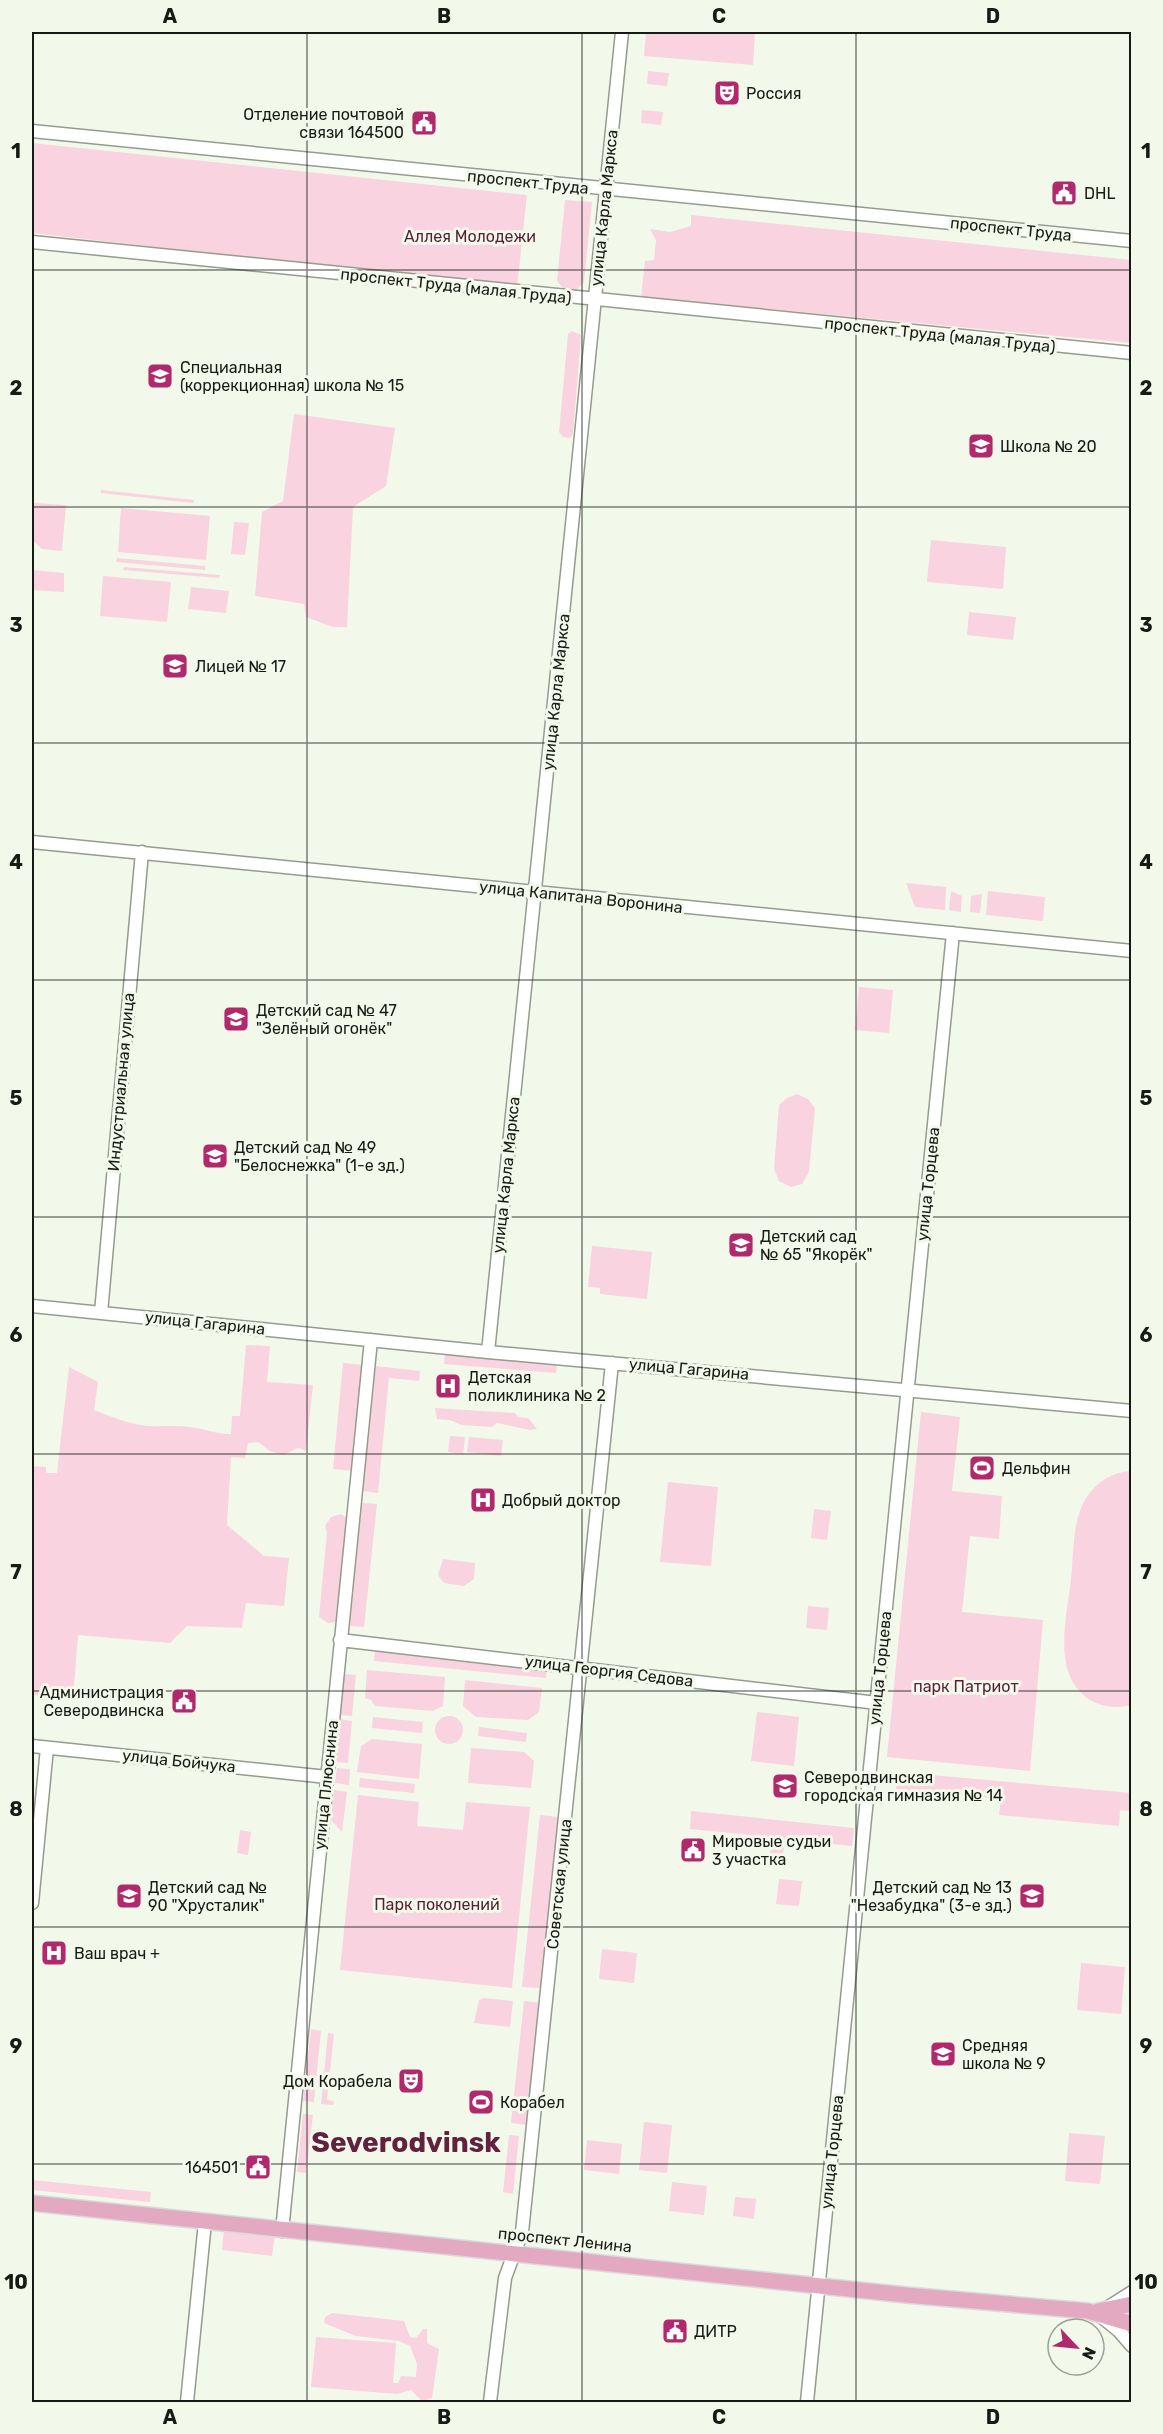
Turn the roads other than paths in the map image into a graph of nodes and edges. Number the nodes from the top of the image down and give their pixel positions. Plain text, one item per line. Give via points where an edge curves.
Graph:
1 (622, 32) edge
2 (32, 131) edge
3 (606, 190) junction
4 (1131, 241) edge
5 (32, 242) edge
6 (595, 301) junction
7 (1131, 353) edge
8 (32, 842) edge
9 (142, 852) junction
10 (535, 892) junction
11 (954, 933) junction
12 (1131, 951) edge
13 (32, 1306) edge
14 (101, 1313) junction
15 (371, 1340) junction
16 (488, 1352) junction
17 (612, 1363) junction
18 (908, 1390) junction
19 (1131, 1411) edge
20 (340, 1640) junction
21 (581, 1668) junction
22 (877, 1703) junction
23 (32, 1746) edge
24 (47, 1748) junction
25 (327, 1777) junction
26 (32, 1903) edge
27 (32, 2204) edge
28 (205, 2222) junction
29 (282, 2231) junction
30 (514, 2253) junction
31 (819, 2286) junction
32 (1131, 2292) edge
33 (1131, 2304) edge
34 (1095, 2312) junction
35 (1131, 2324) edge
36 (1131, 2346) edge
37 (187, 2403) edge
38 (490, 2403) edge
39 (807, 2403) edge

1 - 3 street, улица Карла Маркса
2 - 3 street, проспект Труда
3 - 4 street, проспект Труда
3 - 6 street, улица Карла Маркса
5 - 6 street, проспект Труда (малая Труда)
6 - 7 street, проспект Труда (малая Труда)
6 - 10 street, улица Карла Маркса
8 - 9 street, улица Капитана Воронина
9 - 10 street, улица Капитана Воронина
9 - 14 street, Индустриальная улица
10 - 11 street, улица Капитана Воронина
10 - 16 street, улица Карла Маркса
11 - 12 street, улица Капитана Воронина
11 - 18 street, улица Торцева
13 - 14 street, улица Гагарина
14 - 15 street, улица Гагарина
15 - 16 street, улица Гагарина
15 - 20 street, улица Плюснина
16 - 17 street, улица Гагарина
17 - 18 street, улица Гагарина
17 - 21 street, Советская улица
18 - 19 street, улица Гагарина
18 - 22 street, улица Торцева
20 - 21 street, улица Георгия Седова
20 - 25 street, улица Плюснина
21 - 22 street, улица Георгия Седова
21 - 30 street, Советская улица via 524,2221
22 - 31 street, улица Торцева
23 - 24 street, улица Бойчука
24 - 25 street, улица Бойчука
24 - 26 street
25 - 29 street, улица Плюснина
27 - 28 main road, проспект Ленина
28 - 29 main road, проспект Ленина
28 - 37 street
29 - 30 main road, проспект Ленина
30 - 31 main road, проспект Ленина
30 - 38 street, Советская улица via 505,2278
31 - 34 main road, проспект Ленина
31 - 39 street, улица Торцева
32 - 34 street
33 - 34 main road
34 - 35 main road
34 - 36 street

